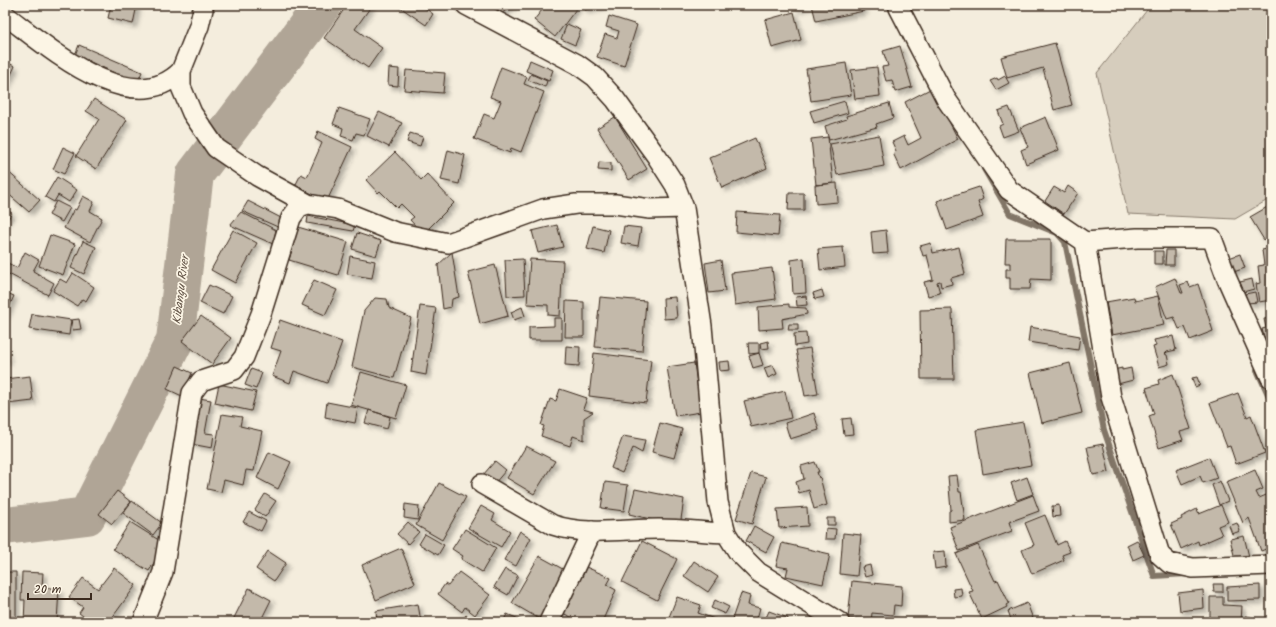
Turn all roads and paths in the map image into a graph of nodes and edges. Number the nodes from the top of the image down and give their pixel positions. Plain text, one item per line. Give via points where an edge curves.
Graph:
1 (204, 5) edge
2 (466, 5) edge
3 (899, 8) dead end
4 (5, 15) edge
5 (180, 71) junction
6 (308, 204) junction
7 (684, 208) junction
8 (1085, 242) junction
9 (1271, 378) edge
10 (482, 484) dead end
11 (592, 531) junction
12 (726, 533) junction
13 (1271, 565) edge
14 (143, 622) edge
15 (549, 622) edge
16 (839, 622) edge

1 - 5 street via 199,26
2 - 7 street via 577,64 595,77 616,99 657,157 675,185
3 - 8 street via 946,99 1009,190
4 - 5 street via 75,65 106,83 125,87 157,86 171,80
5 - 6 street via 182,86 192,113 216,148 257,176
6 - 7 street via 338,210 395,232 448,243 543,209 576,204 615,204 650,209
6 - 14 street via 299,207 291,218 261,314 244,357 234,370 201,381 192,394 164,566
7 - 12 street via 702,326 718,502
8 - 9 street via 1137,238 1212,238 1227,279
8 - 13 street via 1112,397 1160,556 1170,563 1193,568
10 - 11 street via 553,525
11 - 12 street via 661,529
11 - 15 street
12 - 16 street via 738,552 758,572

